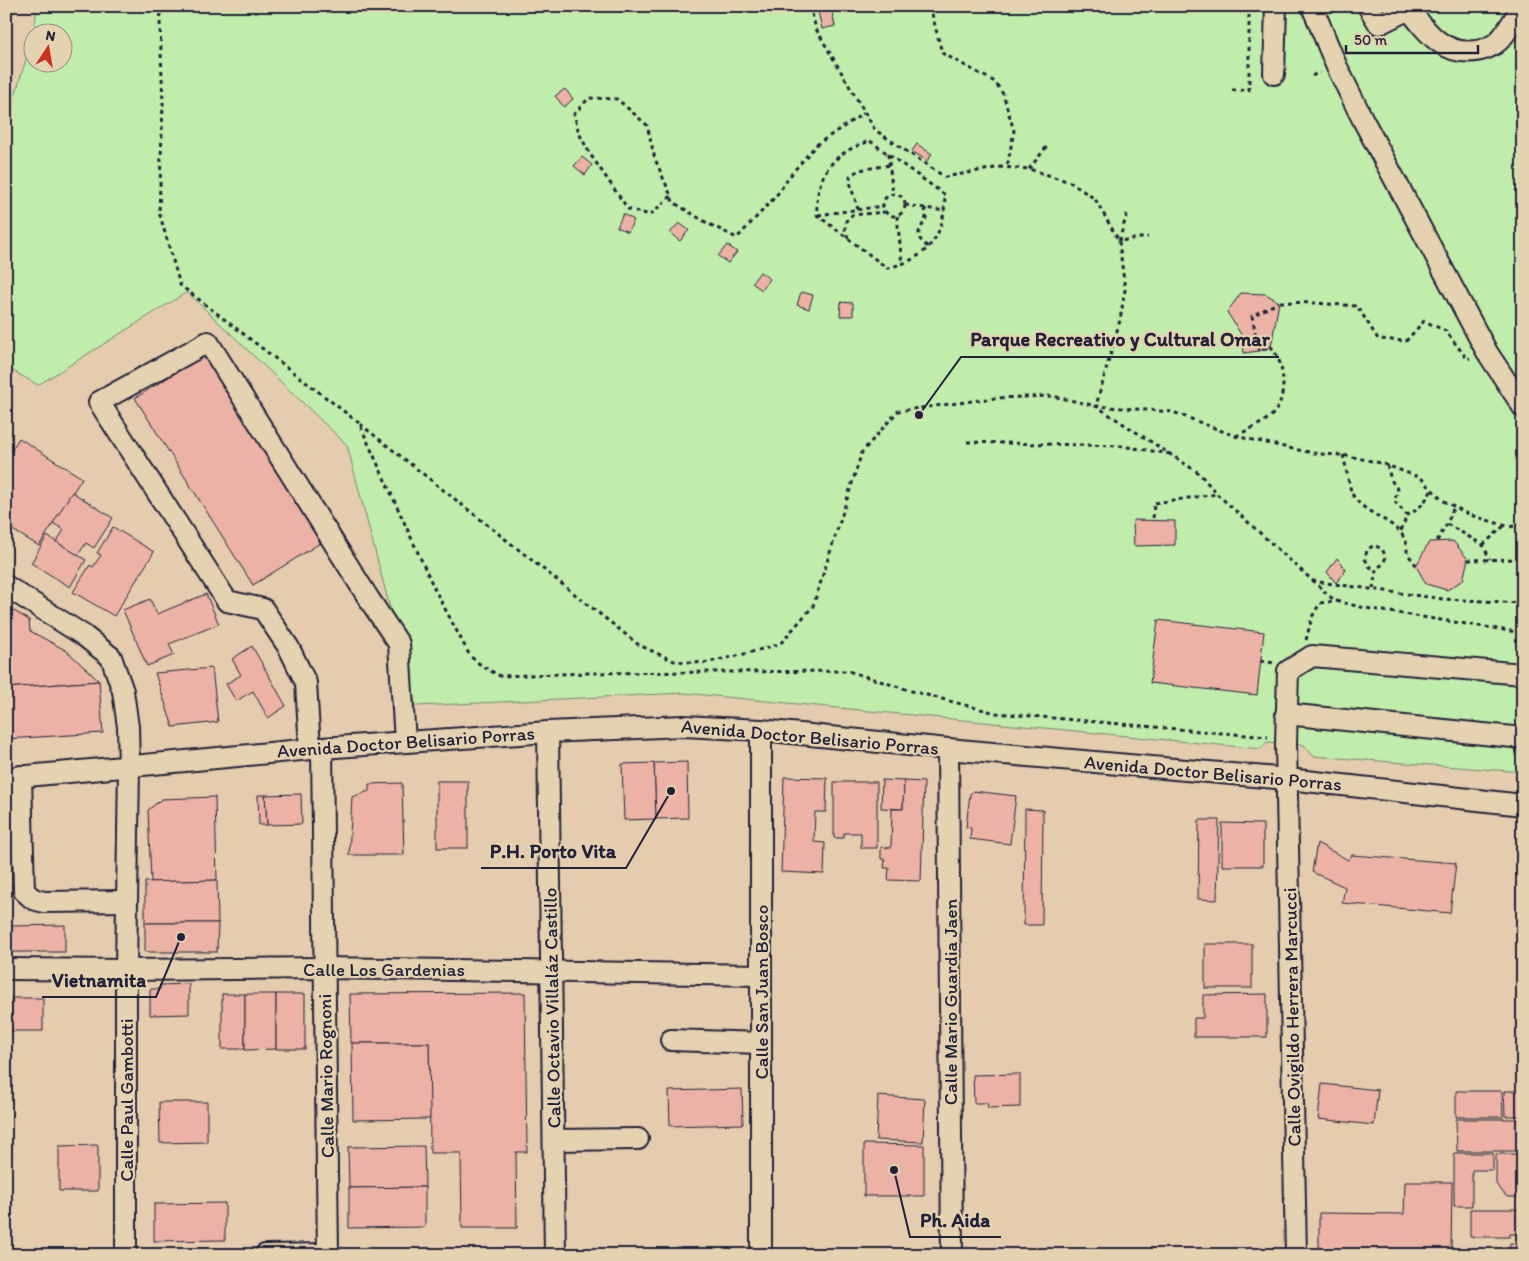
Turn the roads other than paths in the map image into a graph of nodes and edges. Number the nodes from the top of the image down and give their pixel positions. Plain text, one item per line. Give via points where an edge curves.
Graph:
1 (1276, 6) edge
2 (1312, 6) edge
3 (1368, 6) edge
4 (1522, 6) edge
5 (1274, 74) dead end
6 (1523, 407) edge
7 (6, 586) edge
8 (1523, 674) edge
9 (1286, 714) junction
10 (761, 730) junction
11 (548, 732) junction
12 (1523, 738) edge
13 (405, 742) junction
14 (316, 748) junction
15 (948, 749) junction
16 (129, 766) junction
17 (14, 777) edge
18 (1288, 778) junction
19 (1523, 805) edge
20 (127, 901) junction
21 (324, 968) junction
22 (6, 969) edge
23 (126, 970) junction
24 (552, 970) junction
25 (761, 974) junction
26 (672, 1040) dead end
27 (761, 1043) junction
28 (638, 1139) dead end
29 (554, 1140) junction
30 (328, 1254) edge
31 (126, 1255) edge
32 (265, 1255) edge
33 (555, 1255) edge
34 (761, 1255) edge
35 (952, 1255) edge
36 (1296, 1255) edge

1 - 5 street
2 - 6 street via 1363,120 1487,352
3 - 4 street via 1379,24 1409,9 1427,32 1444,46 1469,53 1488,49 1502,38
7 - 16 street, Calle Paul Gambotti via 111,657 123,691
8 - 9 street, Calle Ovigildo Herrera Marcucci via 1312,656 1288,671
9 - 12 street
9 - 18 street, Calle Ovigildo Herrera Marcucci
10 - 11 street, Avenida Doctor Belisario Porras via 683,726
10 - 15 street, Avenida Doctor Belisario Porras
10 - 25 street, Calle San Juan Bosco
11 - 13 street, Avenida Doctor Belisario Porras
11 - 24 street, Calle Octavio Villaláz Castillo
13 - 14 street, Avenida Doctor Belisario Porras
13 - 14 street, Calle Mario Rognoni via 399,644 208,342 99,402 227,601 263,609 289,648 306,683
14 - 16 street, Avenida Doctor Belisario Porras
14 - 21 street, Calle Mario Rognoni
15 - 18 street, Avenida Doctor Belisario Porras
15 - 35 street, Calle Mario Guardia Jaen
16 - 17 street, Avenida Doctor Belisario Porras
16 - 20 street, Calle Paul Gambotti
17 - 20 street via 24,891 33,899 44,902
18 - 19 street, Avenida Doctor Belisario Porras
18 - 36 street, Calle Ovigildo Herrera Marcucci
20 - 23 street, Calle Paul Gambotti
21 - 23 street, Calle Los Gardenias
21 - 24 street, Calle Los Gardenias
21 - 30 street, Calle Mario Rognoni
22 - 23 street, Calle Los Gardenias
23 - 31 street, Calle Paul Gambotti
24 - 25 street, Calle Los Gardenias
24 - 29 street, Calle Octavio Villaláz Castillo
25 - 27 street, Calle San Juan Bosco
26 - 27 street
27 - 34 street, Calle San Juan Bosco
28 - 29 street
29 - 33 street, Calle Octavio Villaláz Castillo
30 - 32 street

